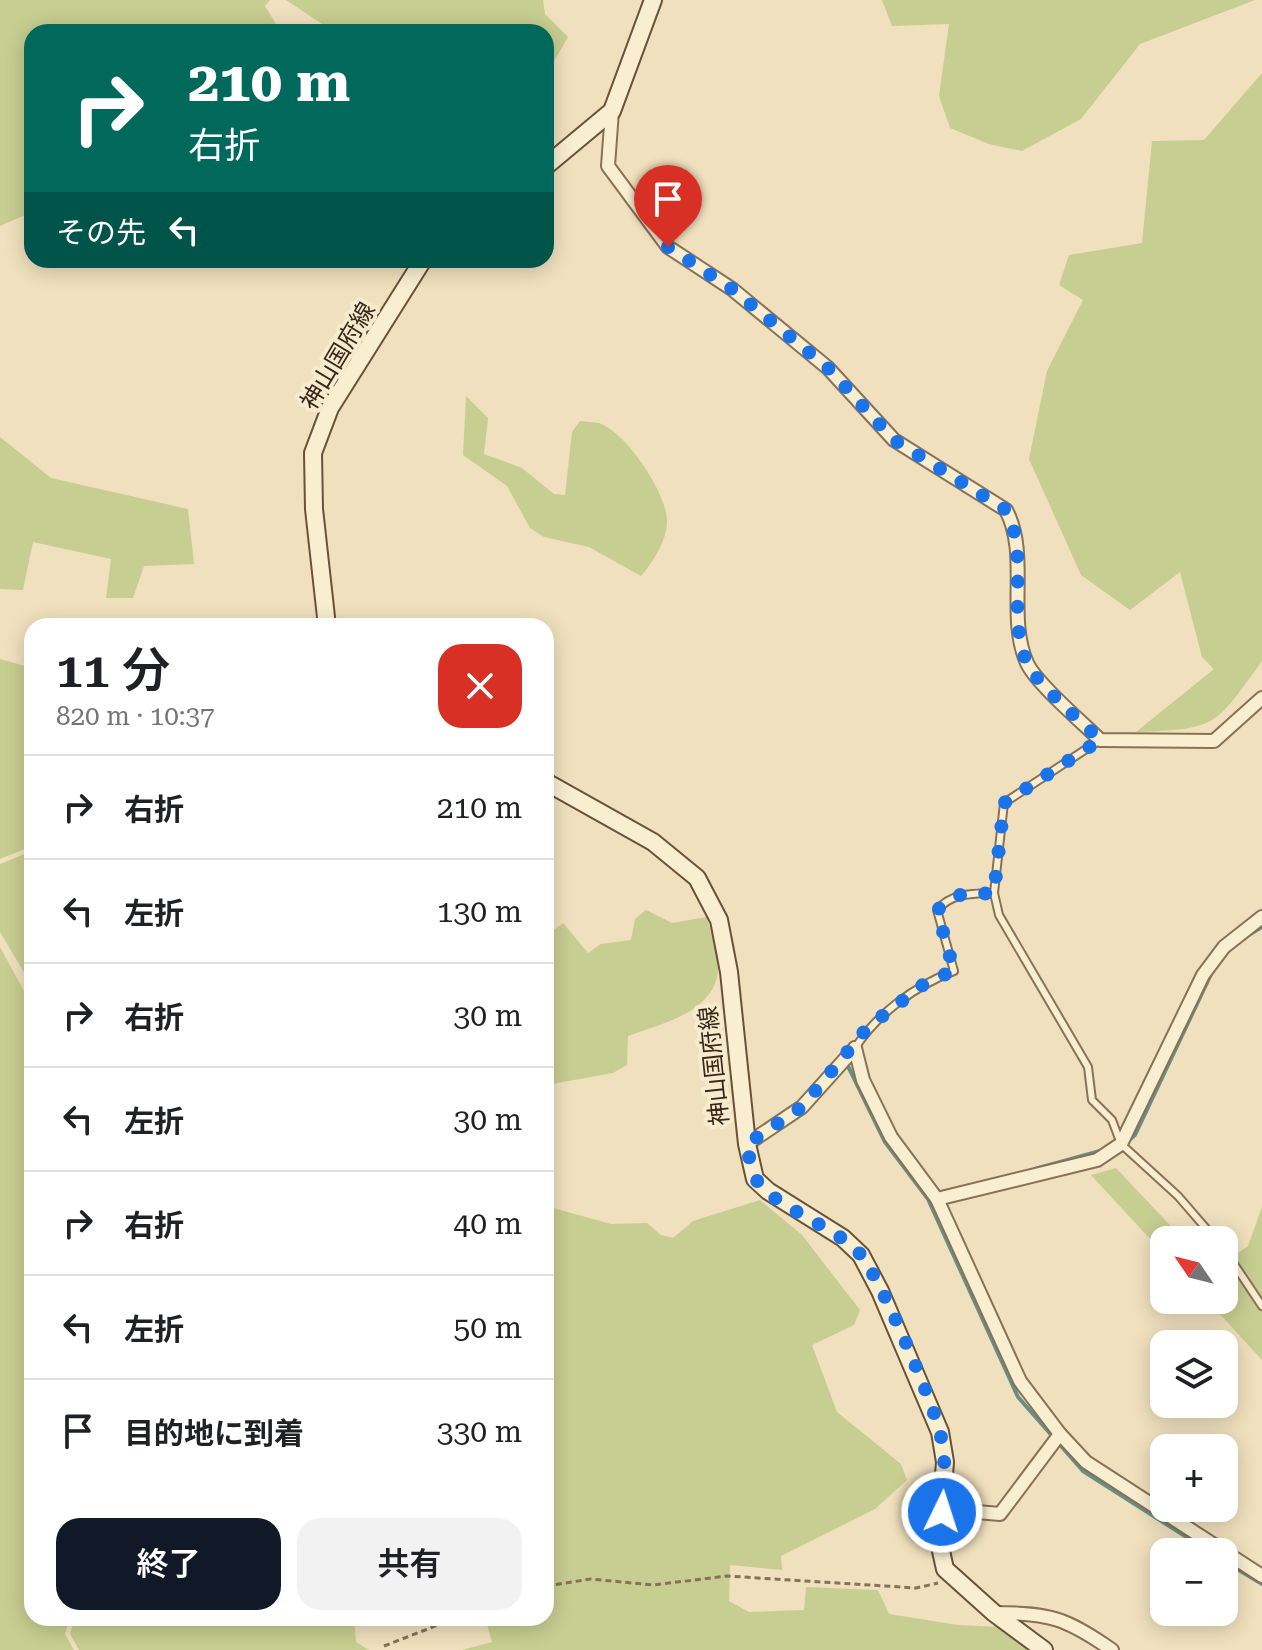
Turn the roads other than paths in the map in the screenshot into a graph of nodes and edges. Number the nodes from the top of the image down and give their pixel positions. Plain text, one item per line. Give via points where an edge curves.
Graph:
1 (653, 0) edge
2 (612, 111) junction
3 (554, 159) edge
4 (418, 268) edge
5 (326, 618) edge
6 (1262, 698) edge
7 (1100, 740) junction
8 (554, 786) edge
9 (994, 893) junction
10 (1262, 917) edge
11 (855, 1048) junction
12 (747, 1144) junction
13 (1121, 1144) junction
14 (937, 1199) junction
15 (1204, 1226) edge
16 (1238, 1270) edge
17 (1262, 1306) edge
18 (1056, 1439) junction
19 (944, 1483) junction
20 (1262, 1576) edge
21 (994, 1613) junction
22 (1044, 1650) edge
23 (1112, 1650) edge

1 - 2 main road
2 - 3 main road
2 - 7 street via 608,166 668,247 732,289 828,368 894,440 1006,510 1013,524 1018,618 1028,665
4 - 5 main road, 神山国府線 via 330,408 313,453
6 - 7 street via 1214,741
7 - 9 lane via 1004,803
8 - 12 main road, 神山国府線 via 653,842 681,862 702,887 719,920 729,972
9 - 11 lane via 959,895 937,910 954,971 928,981 868,1027
9 - 13 lane via 999,915 1088,1067 1092,1100 1112,1120
10 - 13 street via 1224,947 1203,975
11 - 12 street via 802,1107
11 - 14 street via 863,1080 891,1137
12 - 19 main road, 神山国府線 via 755,1179 861,1255 937,1424
13 - 14 street via 1097,1160
13 - 15 lane
14 - 18 street via 1020,1381
16 - 17 lane
18 - 19 street via 1000,1514 977,1512
18 - 20 street
19 - 21 main road, 神山国府線 via 939,1542 945,1569
21 - 22 main road, 神山国府線
21 - 23 street via 1040,1613 1061,1619

